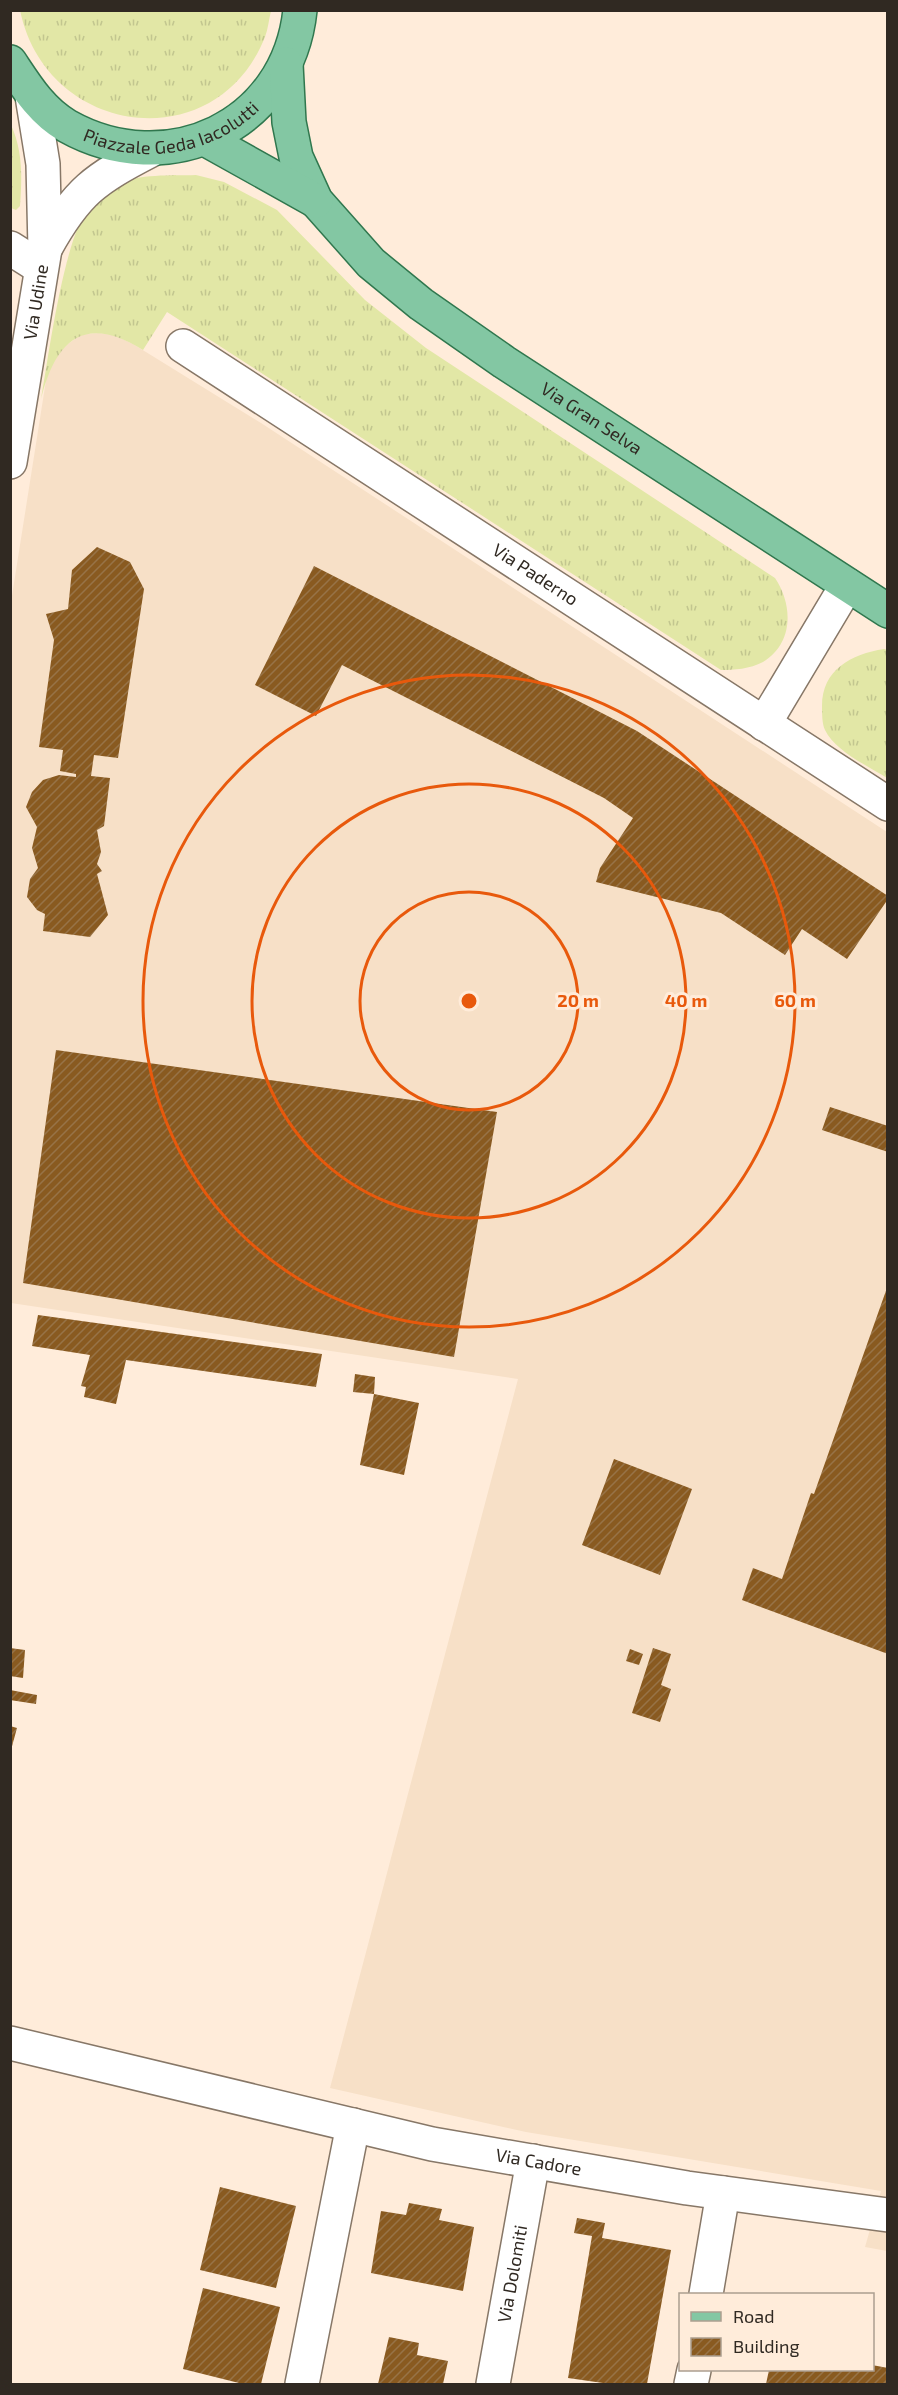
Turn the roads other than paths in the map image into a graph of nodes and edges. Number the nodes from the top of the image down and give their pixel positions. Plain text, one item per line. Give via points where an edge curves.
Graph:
1 (300, 10) edge
2 (10, 62) edge
3 (286, 64) junction
4 (32, 96) junction
5 (205, 139) junction
6 (151, 150) junction
7 (316, 201) junction
8 (10, 248) edge
9 (43, 258) junction
10 (183, 346) dead end
11 (10, 462) edge
12 (847, 585) junction
13 (888, 611) edge
14 (764, 724) junction
15 (888, 804) edge
16 (10, 2043) edge
17 (353, 2126) junction
18 (533, 2161) junction
19 (723, 2193) junction
20 (888, 2215) edge
21 (706, 2293) edge
22 (302, 2385) edge
23 (493, 2385) edge

1 - 3 main road, Piazzale Geda Iacolutti via 298,30
2 - 4 main road, Piazzale Geda Iacolutti
3 - 5 main road, Piazzale Geda Iacolutti via 266,96 238,121
3 - 7 main road, Via Gran Selva via 289,122 296,157
4 - 6 main road, Piazzale Geda Iacolutti via 66,125 106,143
4 - 9 street, Via Udine via 43,164
5 - 6 main road, Piazzale Geda Iacolutti
5 - 7 main road, Via Gran Selva
6 - 9 street, Via Udine via 98,179 62,219
7 - 12 main road, Via Gran Selva via 371,263 421,304
8 - 9 street
9 - 11 street, Via Udine
10 - 14 street, Via Paderno
12 - 13 main road, Via Gran Selva
12 - 14 street
14 - 15 street, Via Paderno
16 - 17 street, Via Cadore
17 - 18 street, Via Cadore
17 - 22 street
18 - 19 street, Via Cadore
18 - 23 street, Via Dolomiti
19 - 20 street, Via Cadore
19 - 21 street

